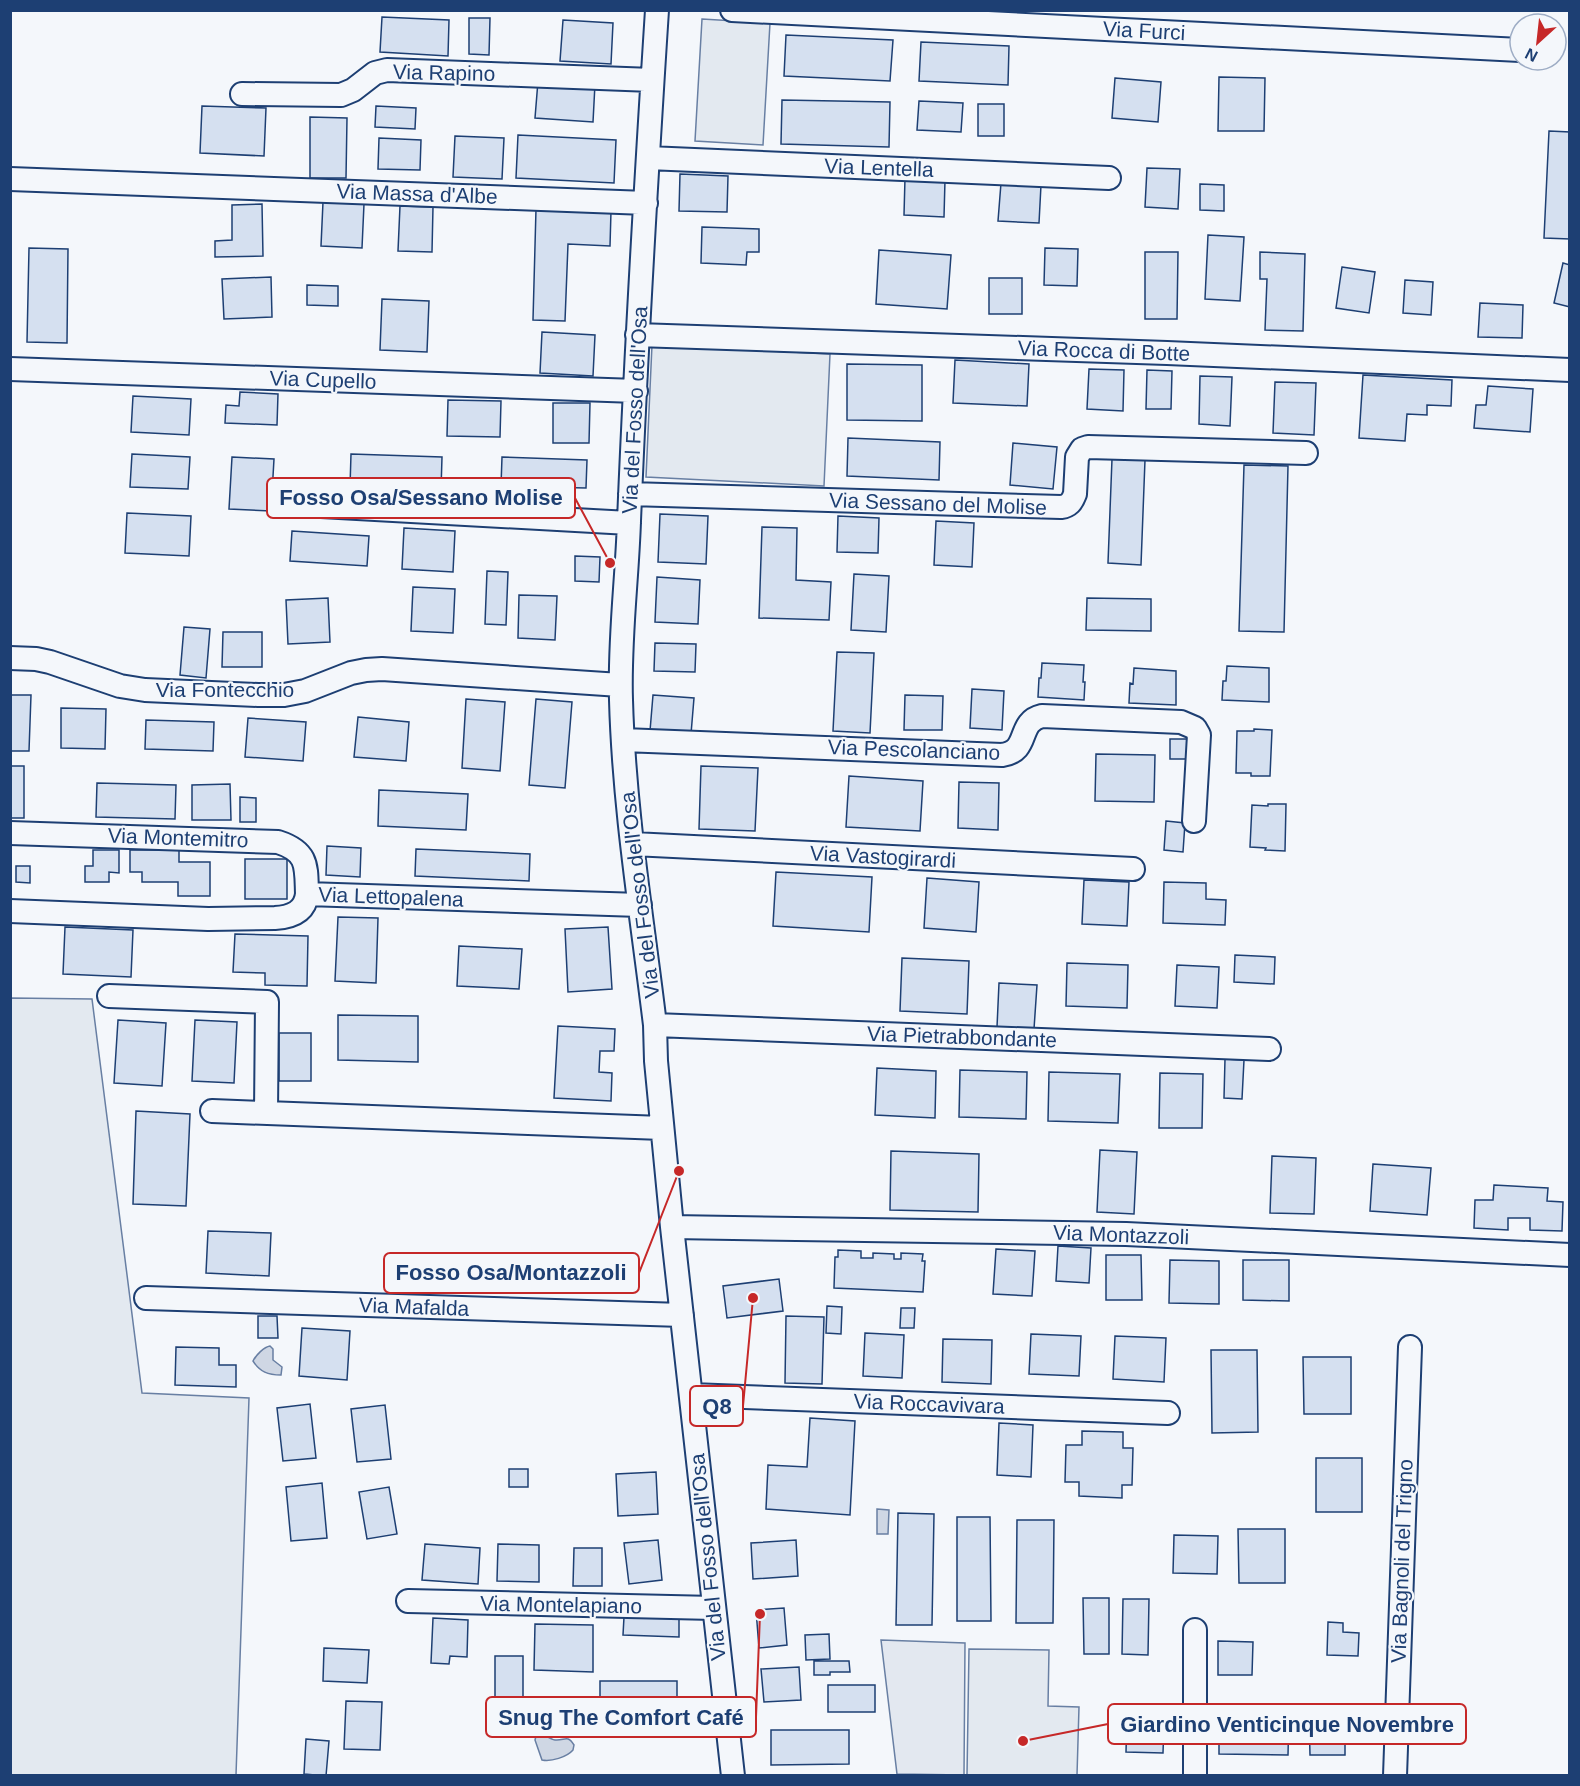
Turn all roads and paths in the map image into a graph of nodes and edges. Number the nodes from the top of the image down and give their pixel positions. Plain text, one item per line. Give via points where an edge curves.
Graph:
1 (657, 10) edge
2 (732, 10) edge
3 (1508, 49) edge
4 (652, 80) junction
5 (242, 94) dead end
6 (648, 158) junction
7 (1109, 178) dead end
8 (10, 179) edge
9 (646, 202) junction
10 (638, 335) junction
11 (10, 369) edge
12 (1569, 370) edge
13 (636, 391) junction
14 (1306, 453) dead end
15 (630, 494) junction
16 (321, 506) dead end
17 (629, 523) junction
18 (10, 658) edge
19 (620, 685) junction
20 (623, 740) junction
21 (1194, 821) dead end
22 (10, 833) edge
23 (633, 844) junction
24 (1133, 869) dead end
25 (307, 894) junction
26 (640, 905) junction
27 (10, 911) edge
28 (109, 996) dead end
29 (656, 1025) junction
30 (1269, 1049) dead end
31 (212, 1111) dead end
32 (266, 1113) junction
33 (662, 1128) junction
34 (672, 1227) junction
35 (1569, 1255) edge
36 (146, 1298) dead end
37 (682, 1315) junction
38 (1410, 1347) dead end
39 (691, 1395) junction
40 (1168, 1413) dead end
41 (408, 1601) dead end
42 (714, 1608) junction
43 (1195, 1630) dead end
44 (733, 1776) edge
45 (1195, 1776) edge
46 (1395, 1776) edge

1 - 4 street, Via del Fosso dell'Osa
2 - 3 street, Via Furci
4 - 5 street, Via Rapino via 387,70 375,73 341,95
4 - 6 street, Via del Fosso dell'Osa
6 - 7 street, Via Lentella
6 - 9 street, Via del Fosso dell'Osa
8 - 9 street, Via Massa d'Albe
9 - 10 street, Via del Fosso dell'Osa
10 - 12 street, Via Rocca di Botte
10 - 13 street, Via del Fosso dell'Osa
11 - 13 street, Via Cupello
13 - 15 street, Via del Fosso dell'Osa
14 - 15 street, Via Sessano del Molise via 1088,447 1077,457 1073,500 1061,507
15 - 17 street, Via del Fosso dell'Osa
16 - 17 street
17 - 19 street, Via del Fosso dell'Osa
18 - 19 street, Via Fontecchio via 50,662 120,686 172,692 284,695 318,687 351,673 382,669
19 - 20 street, Via del Fosso dell'Osa
20 - 21 street, Via Pescolanciano via 1002,755 1017,749 1027,724 1035,717 1181,722 1195,728 1199,735
20 - 23 street, Via del Fosso dell'Osa
22 - 25 street, Via Montemitro via 279,842 296,849 305,862
23 - 24 street, Via Vastogirardi
23 - 26 street, Via del Fosso dell'Osa
25 - 26 street, Via Lettopalena
25 - 27 street, Via Lettopalena via 305,905 284,918
26 - 29 street, Via del Fosso dell'Osa
28 - 32 street via 267,1002
29 - 30 street, Via Pietrabbondante
29 - 33 street, Via del Fosso dell'Osa
31 - 32 street
32 - 33 street
33 - 34 street, Via del Fosso dell'Osa
34 - 35 street, Via Montazzoli via 1126,1233
34 - 37 street, Via del Fosso dell'Osa
36 - 37 street, Via Mafalda
37 - 39 street, Via del Fosso dell'Osa
38 - 46 street, Via Bagnoli del Trigno
39 - 40 street, Via Roccavivara
39 - 42 street, Via del Fosso dell'Osa
41 - 42 street, Via Montelapiano
42 - 44 street, Via del Fosso dell'Osa
43 - 45 street

